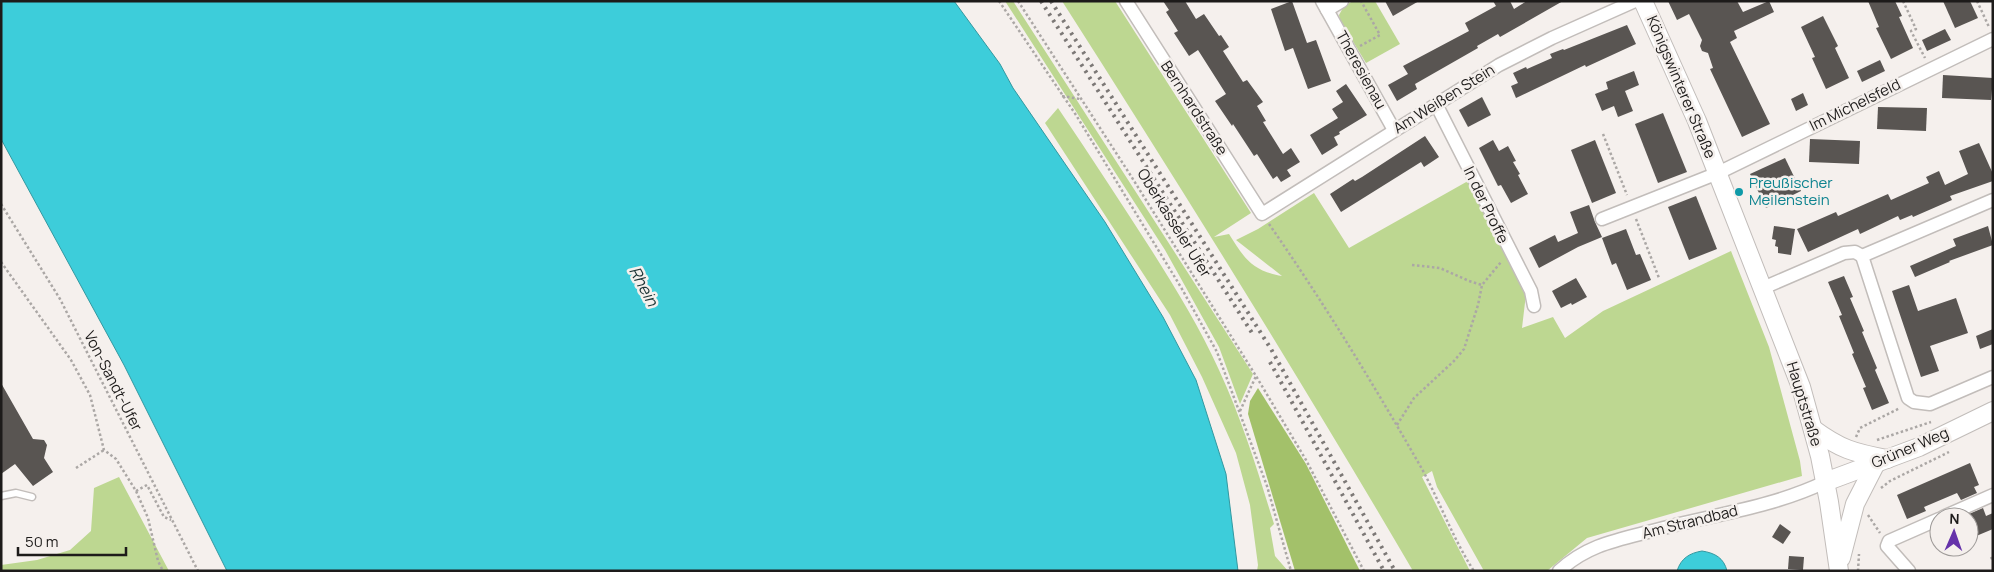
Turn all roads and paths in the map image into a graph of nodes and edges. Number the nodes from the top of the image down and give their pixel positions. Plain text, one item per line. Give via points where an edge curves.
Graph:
1 (999, 1) edge
2 (1018, 1) edge
3 (1126, 1) edge
4 (1342, 1) edge
5 (1361, 1) edge
6 (1635, 1) edge
7 (1643, 1) edge
8 (1903, 1) edge
9 (1977, 1) edge
10 (1324, 6) edge
11 (1993, 35) edge
12 (1993, 39) edge
13 (1350, 51) junction
14 (1930, 69) junction
15 (1062, 96) junction
16 (1080, 99) junction
17 (1436, 104) junction
18 (1394, 130) junction
19 (1718, 173) junction
20 (1993, 200) edge
21 (1, 204) edge
22 (1262, 214) junction
23 (1602, 218) dead end
24 (1745, 244) joint
25 (1510, 252) junction
26 (1862, 256) junction
27 (1, 262) edge
28 (1412, 265) dead end
29 (1482, 284) junction
30 (1763, 288) junction
31 (1534, 306) dead end
32 (1256, 376) junction
33 (1993, 377) edge
34 (1911, 400) junction
35 (1240, 411) junction
36 (1993, 411) edge
37 (1936, 420) dead end
38 (1397, 425) junction
39 (1814, 429) junction
40 (1872, 441) dead end
41 (1854, 442) dead end
42 (104, 450) junction
43 (1950, 451) dead end
44 (1882, 461) junction
45 (76, 468) dead end
46 (1826, 482) junction
47 (136, 491) junction
48 (1875, 493) dead end
49 (1993, 495) edge
50 (1, 496) edge
51 (32, 497) dead end
52 (1966, 507) edge
53 (1865, 510) dead end
54 (172, 521) junction
55 (1929, 523) edge
56 (1889, 541) junction
57 (1991, 556) dead end
58 (1993, 561) edge
59 (1839, 568) edge
60 (163, 571) edge
61 (198, 571) edge
62 (1291, 571) edge
63 (1364, 571) edge
64 (1474, 571) edge
65 (1559, 571) edge
66 (1909, 571) edge

1 - 15 path
2 - 16 path, Oberkasseler Ufer
3 - 22 street, Bernhardstraße
4 - 10 street, Theresienau
5 - 13 path via 1380,35
6 - 17 street, Am Weißen Stein via 1499,65
7 - 19 main road, Königswinterer Straße
8 - 14 path via 1916,29 1911,31
9 - 11 path
10 - 13 street, Theresienau
12 - 14 street, Im Michelsfeld
13 - 18 street, Theresienau
14 - 19 street, Im Michelsfeld
15 - 16 path
15 - 35 path via 1182,289 1217,352
16 - 32 path, Oberkasseler Ufer
17 - 18 street, Am Weißen Stein
17 - 25 street, In der Proffe
18 - 22 street, Am Weißen Stein
19 - 23 street, Königswinterer Straße
19 - 24 main road, Königswinterer Straße
20 - 26 street
21 - 54 path, Von-Sandt-Ufer via 60,299
22 - 38 path via 1334,321
24 - 30 main road, Hauptstraße
25 - 29 path
25 - 31 street, In der Proffe via 1531,291
26 - 30 street via 1856,252 1844,253
26 - 34 street
27 - 42 path via 71,360 90,395
28 - 29 path via 1440,268
29 - 38 path via 1464,349 1414,398
30 - 39 main road, Hauptstraße
32 - 35 path
32 - 63 path, Oberkasseler Ufer via 1306,460
33 - 34 street via 1930,404
34 - 41 path via 1860,428
35 - 62 path via 1267,486
36 - 44 main road, Grüner Weg via 1920,447
37 - 40 path
38 - 64 path
39 - 44 main road via 1841,448
39 - 46 main road, Hauptstraße
42 - 45 path
42 - 47 path via 116,459
43 - 48 path via 1890,481
44 - 46 main road, Grüner Weg
44 - 59 main road via 1855,504
46 - 59 main road, Hauptstraße
46 - 65 street, Am Strandbad via 1770,503 1602,544 1573,558
47 - 54 path via 147,485 164,518
47 - 60 path via 148,518
49 - 52 street
50 - 51 lane via 16,493
53 - 56 path
54 - 61 path, Von-Sandt-Ufer
55 - 56 street
56 - 66 street via 1887,546
57 - 58 path

